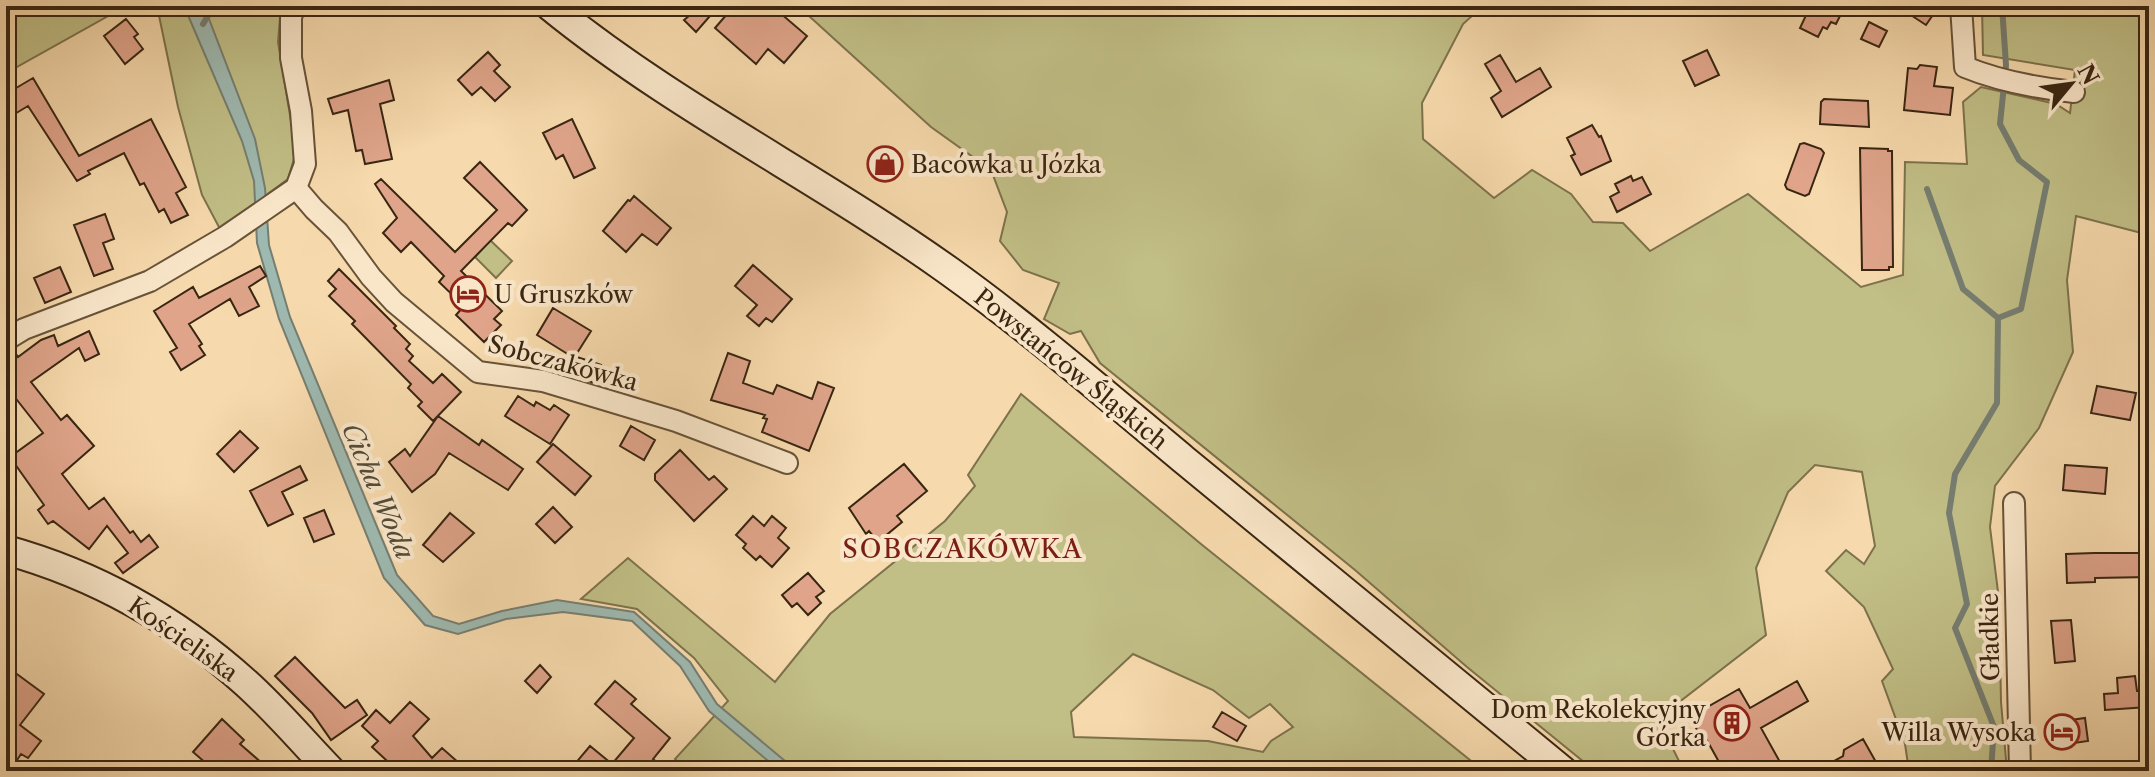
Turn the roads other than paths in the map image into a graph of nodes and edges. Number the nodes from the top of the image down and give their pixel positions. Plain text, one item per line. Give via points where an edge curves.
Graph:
1 (295, 6) edge
2 (550, 6) edge
3 (1961, 6) edge
4 (2074, 92) dead end
5 (289, 192) junction
6 (6, 340) edge
7 (787, 463) dead end
8 (2014, 503) dead end
9 (6, 550) edge
10 (331, 771) edge
11 (1563, 771) edge
12 (2020, 771) edge

1 - 5 street via 291,58 305,164
2 - 11 street, Powstańców Śląskich via 653,82 950,272
3 - 4 street via 1965,67
5 - 6 street via 150,281
5 - 7 street, Sobczakówka via 338,232 394,302 478,372 543,381 676,421
8 - 12 street, Gładkie
9 - 10 street, Kościeliska via 97,583 170,624 246,683

